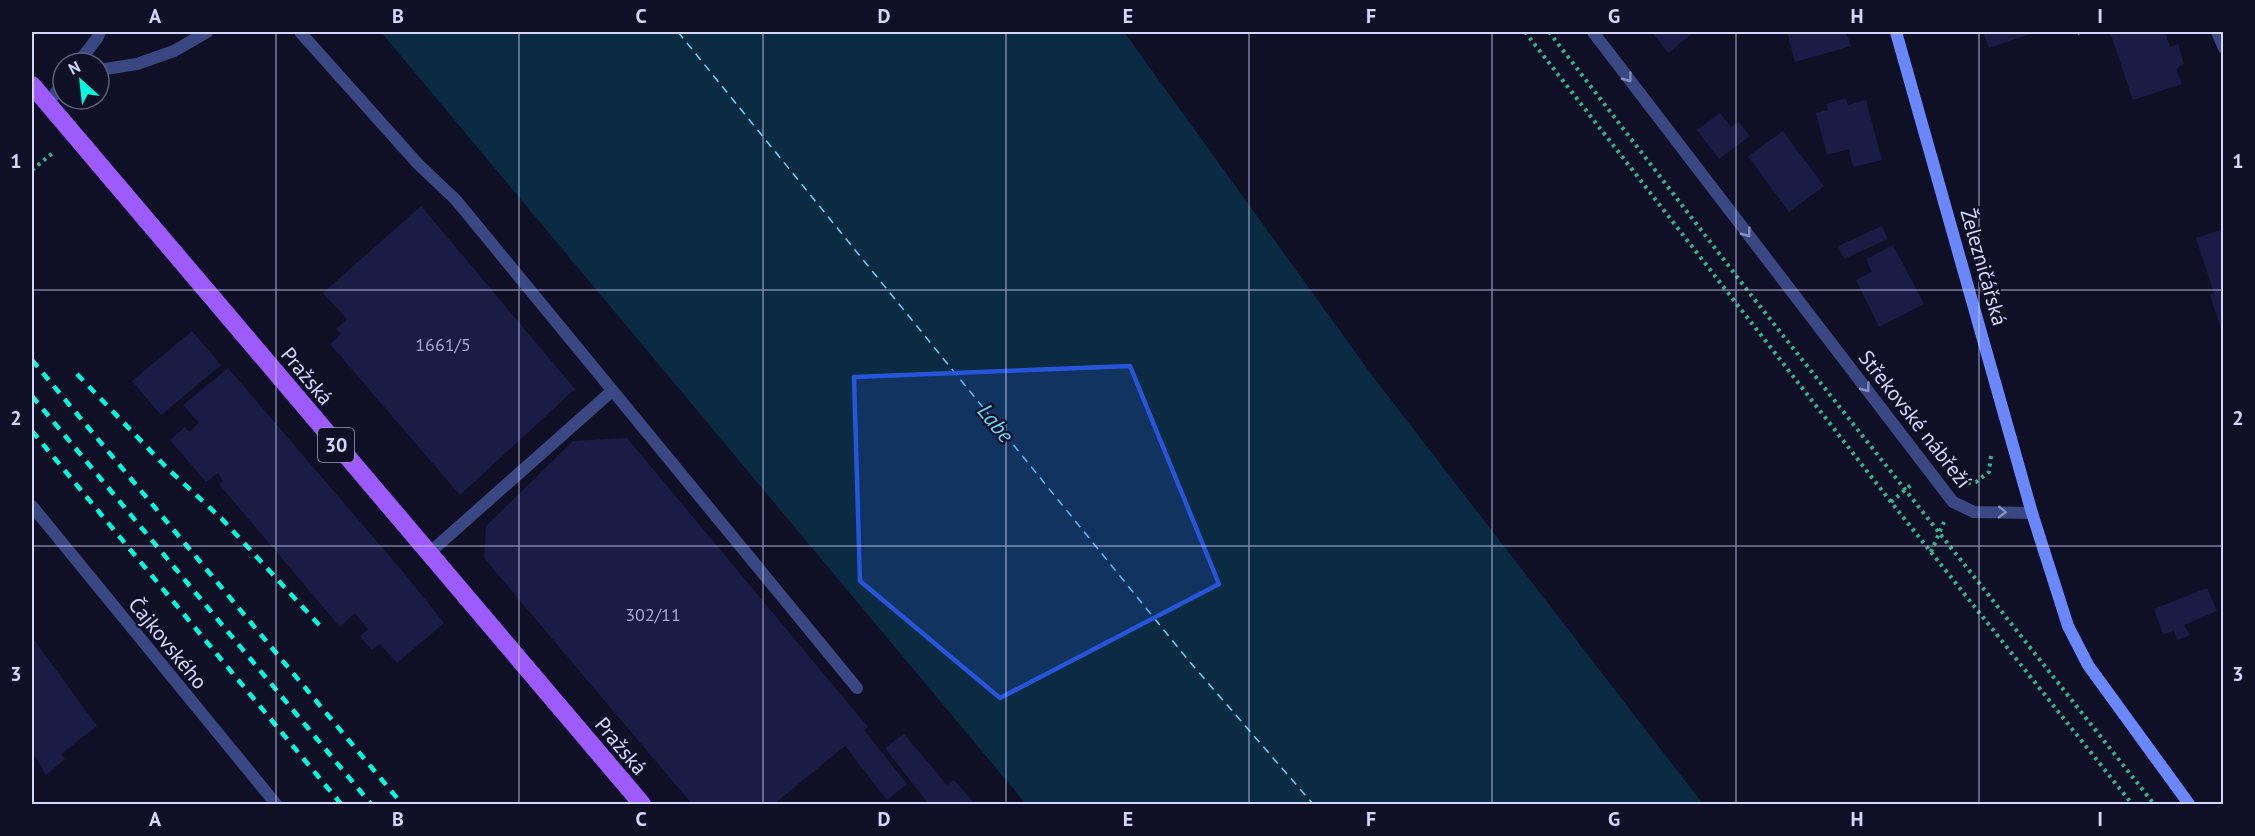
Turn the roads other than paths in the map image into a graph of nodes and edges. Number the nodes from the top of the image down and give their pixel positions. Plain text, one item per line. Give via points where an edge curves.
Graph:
1 (100, 32) edge
2 (207, 32) edge
3 (300, 32) edge
4 (1593, 32) edge
5 (1896, 32) edge
6 (2217, 32) edge
7 (2223, 48) edge
8 (87, 51) edge
9 (111, 68) edge
10 (32, 85) edge
11 (51, 99) edge
12 (47, 104) junction
13 (612, 391) junction
14 (32, 506) edge
15 (2032, 513) junction
16 (428, 554) junction
17 (857, 688) dead end
18 (276, 804) edge
19 (642, 804) edge
20 (2189, 804) edge

1 - 8 street
2 - 9 street via 174,51
3 - 13 street via 418,164 456,200
4 -> 15 street, Střekovské nábřeží via 1953,502 1974,512
5 - 15 main road, Železničářská
6 - 7 street
10 - 12 main road, Pražská / 30
11 - 12 street
12 - 16 main road, Pražská / 30
13 - 16 street
13 - 17 street
14 - 18 street, Čajkovského
15 - 20 main road via 2068,626 2088,665
16 - 19 main road, Pražská / 30

